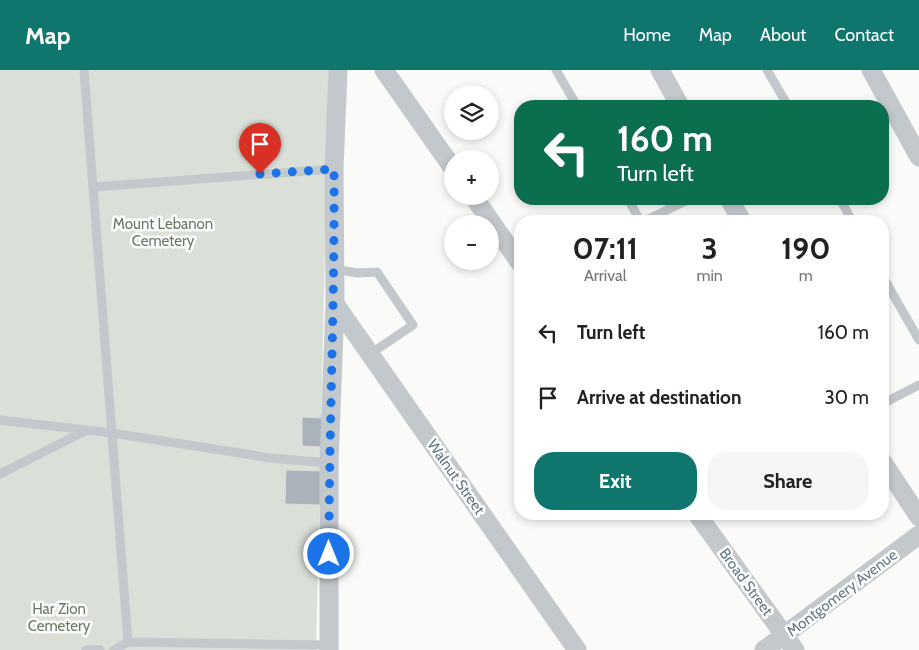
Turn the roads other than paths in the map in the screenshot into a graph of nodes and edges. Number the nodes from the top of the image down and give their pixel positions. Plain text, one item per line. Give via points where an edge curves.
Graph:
1 (84, 70) edge
2 (338, 70) edge
3 (384, 70) edge
4 (556, 70) edge
5 (660, 70) edge
6 (768, 70) edge
7 (871, 70) edge
8 (574, 100) edge
9 (677, 100) edge
10 (785, 100) edge
11 (888, 100) edge
12 (889, 103) edge
13 (444, 156) edge
14 (919, 157) edge
15 (334, 169) junction
16 (94, 187) junction
17 (479, 205) edge
18 (677, 205) edge
19 (655, 215) edge
20 (514, 254) edge
21 (334, 269) junction
22 (889, 287) edge
23 (335, 304) junction
24 (919, 340) edge
25 (370, 354) junction
26 (919, 384) edge
27 (889, 400) edge
28 (0, 420) edge
29 (87, 430) junction
30 (112, 433) junction
31 (329, 463) junction
32 (889, 472) edge
33 (0, 474) edge
34 (919, 517) edge
35 (701, 520) edge
36 (919, 534) edge
37 (128, 642) junction
38 (790, 643) edge
39 (330, 648) edge
40 (86, 650) edge
41 (100, 650) edge
42 (114, 650) edge
43 (577, 650) edge
44 (764, 650) edge

1 - 16 lane
2 - 15 street
3 - 13 street
4 - 8 lane
5 - 9 street
6 - 10 lane
7 - 11 street
12 - 14 street
15 - 16 lane
15 - 21 street
16 - 30 lane
17 - 20 street
18 - 19 lane
21 - 23 street
21 - 25 lane via 377,272 413,324
22 - 24 lane
23 - 25 street, Walnut Street
23 - 31 street
25 - 43 street, Walnut Street
26 - 27 lane
28 - 29 lane
29 - 30 lane
29 - 33 lane
30 - 31 lane via 271,458
30 - 37 lane
31 - 39 street
32 - 34 street
35 - 38 street, Broad Street
36 - 38 street, Montgomery Avenue
37 - 39 lane
37 - 42 lane
38 - 44 street, Montgomery Avenue
40 - 41 lane

